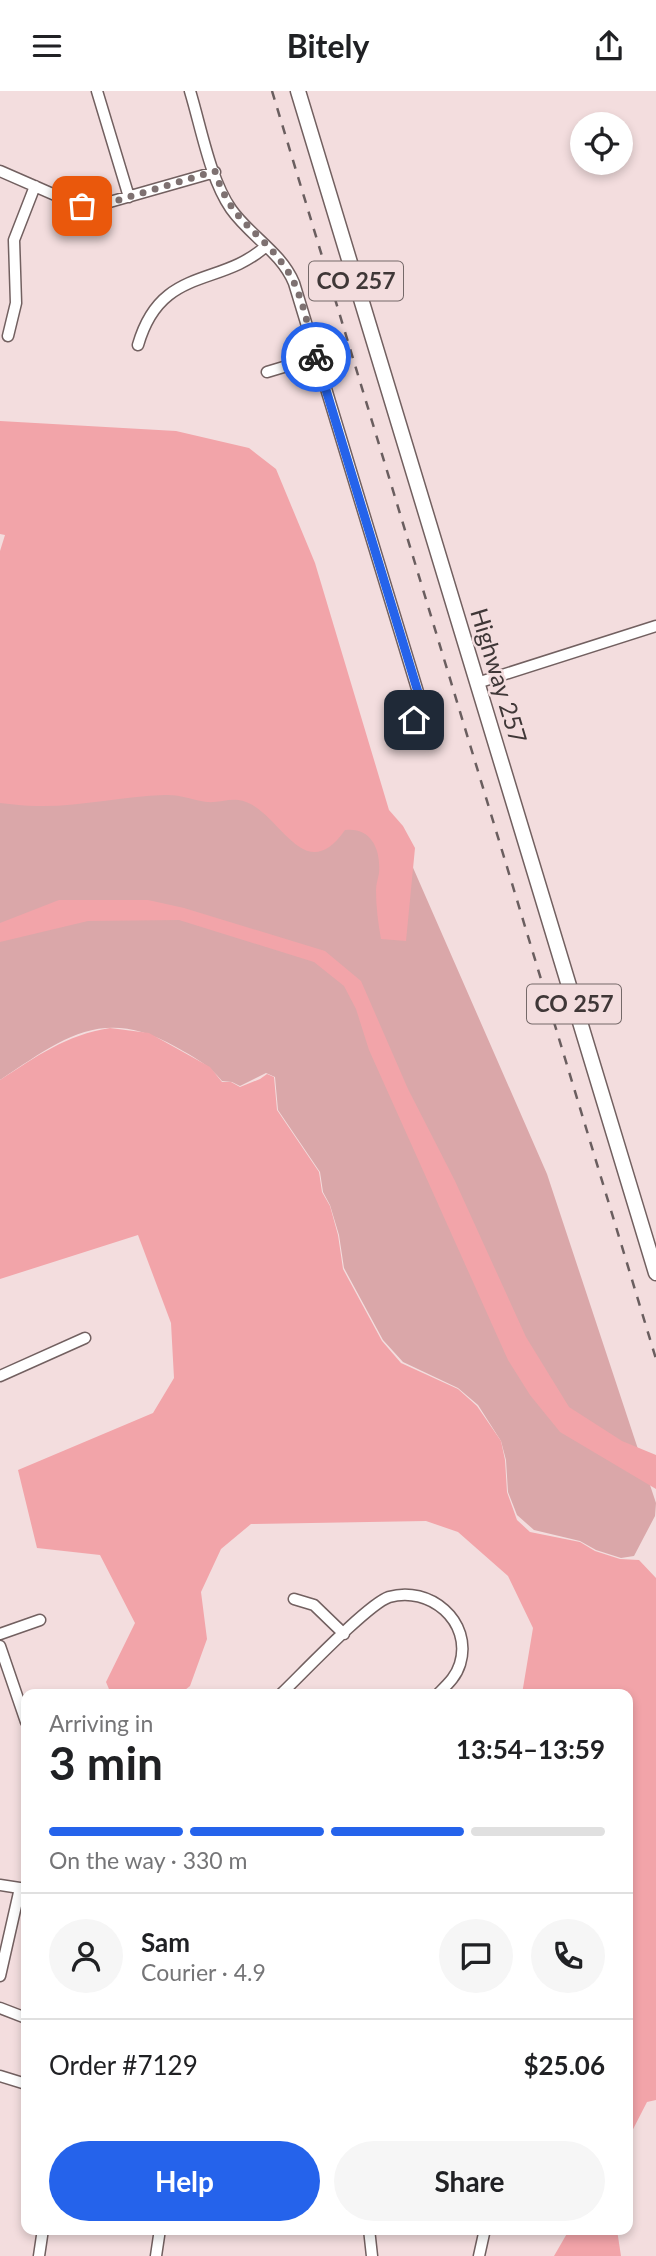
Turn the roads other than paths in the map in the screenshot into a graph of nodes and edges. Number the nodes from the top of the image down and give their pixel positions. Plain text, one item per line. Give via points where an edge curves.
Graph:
1 (97, 91) edge
2 (190, 91) edge
3 (298, 91) edge
4 (0, 171) edge
5 (215, 171) junction
6 (35, 186) junction
7 (129, 197) junction
8 (266, 246) junction
9 (8, 336) dead end
10 (138, 345) dead end
11 (317, 357) junction
12 (267, 372) dead end
13 (656, 626) edge
14 (477, 683) junction
15 (414, 720) dead end
16 (652, 1243) edge
17 (656, 1273) edge
18 (85, 1338) dead end
19 (0, 1376) edge
20 (294, 1599) dead end
21 (40, 1620) dead end
22 (0, 1634) edge
23 (344, 1635) junction
24 (0, 1646) edge
25 (286, 1689) edge
26 (443, 1689) edge
27 (21, 1707) edge
28 (0, 1885) edge
29 (21, 1888) edge
30 (21, 1896) edge
31 (0, 1976) edge
32 (0, 2008) edge
33 (21, 2016) edge
34 (0, 2076) edge
35 (21, 2082) edge
36 (42, 2235) edge
37 (159, 2235) edge
38 (370, 2235) edge
39 (484, 2235) edge
40 (39, 2256) edge
41 (156, 2256) edge
42 (372, 2256) edge
43 (479, 2256) edge

1 - 7 street
2 - 5 street
3 - 14 main road, Highway 257 / CO 257
4 - 6 street
5 - 7 street
5 - 8 street via 229,207
6 - 7 street via 82,206
6 - 9 street via 14,240 17,296
8 - 10 street via 247,262 196,278 169,295 148,320
8 - 11 street via 291,277
11 - 12 street
11 - 15 street via 418,692
13 - 14 street
14 - 16 main road, Highway 257 / CO 257
16 - 17 main road, Highway 257 / CO 257
18 - 19 street
20 - 23 street via 314,1605
21 - 22 street
23 - 25 street
23 - 26 street via 386,1598 405,1594 443,1606 460,1637 461,1661
24 - 27 street
28 - 29 street
30 - 31 street
32 - 33 street
34 - 35 street
36 - 40 street
37 - 41 street
38 - 42 street
39 - 43 street

